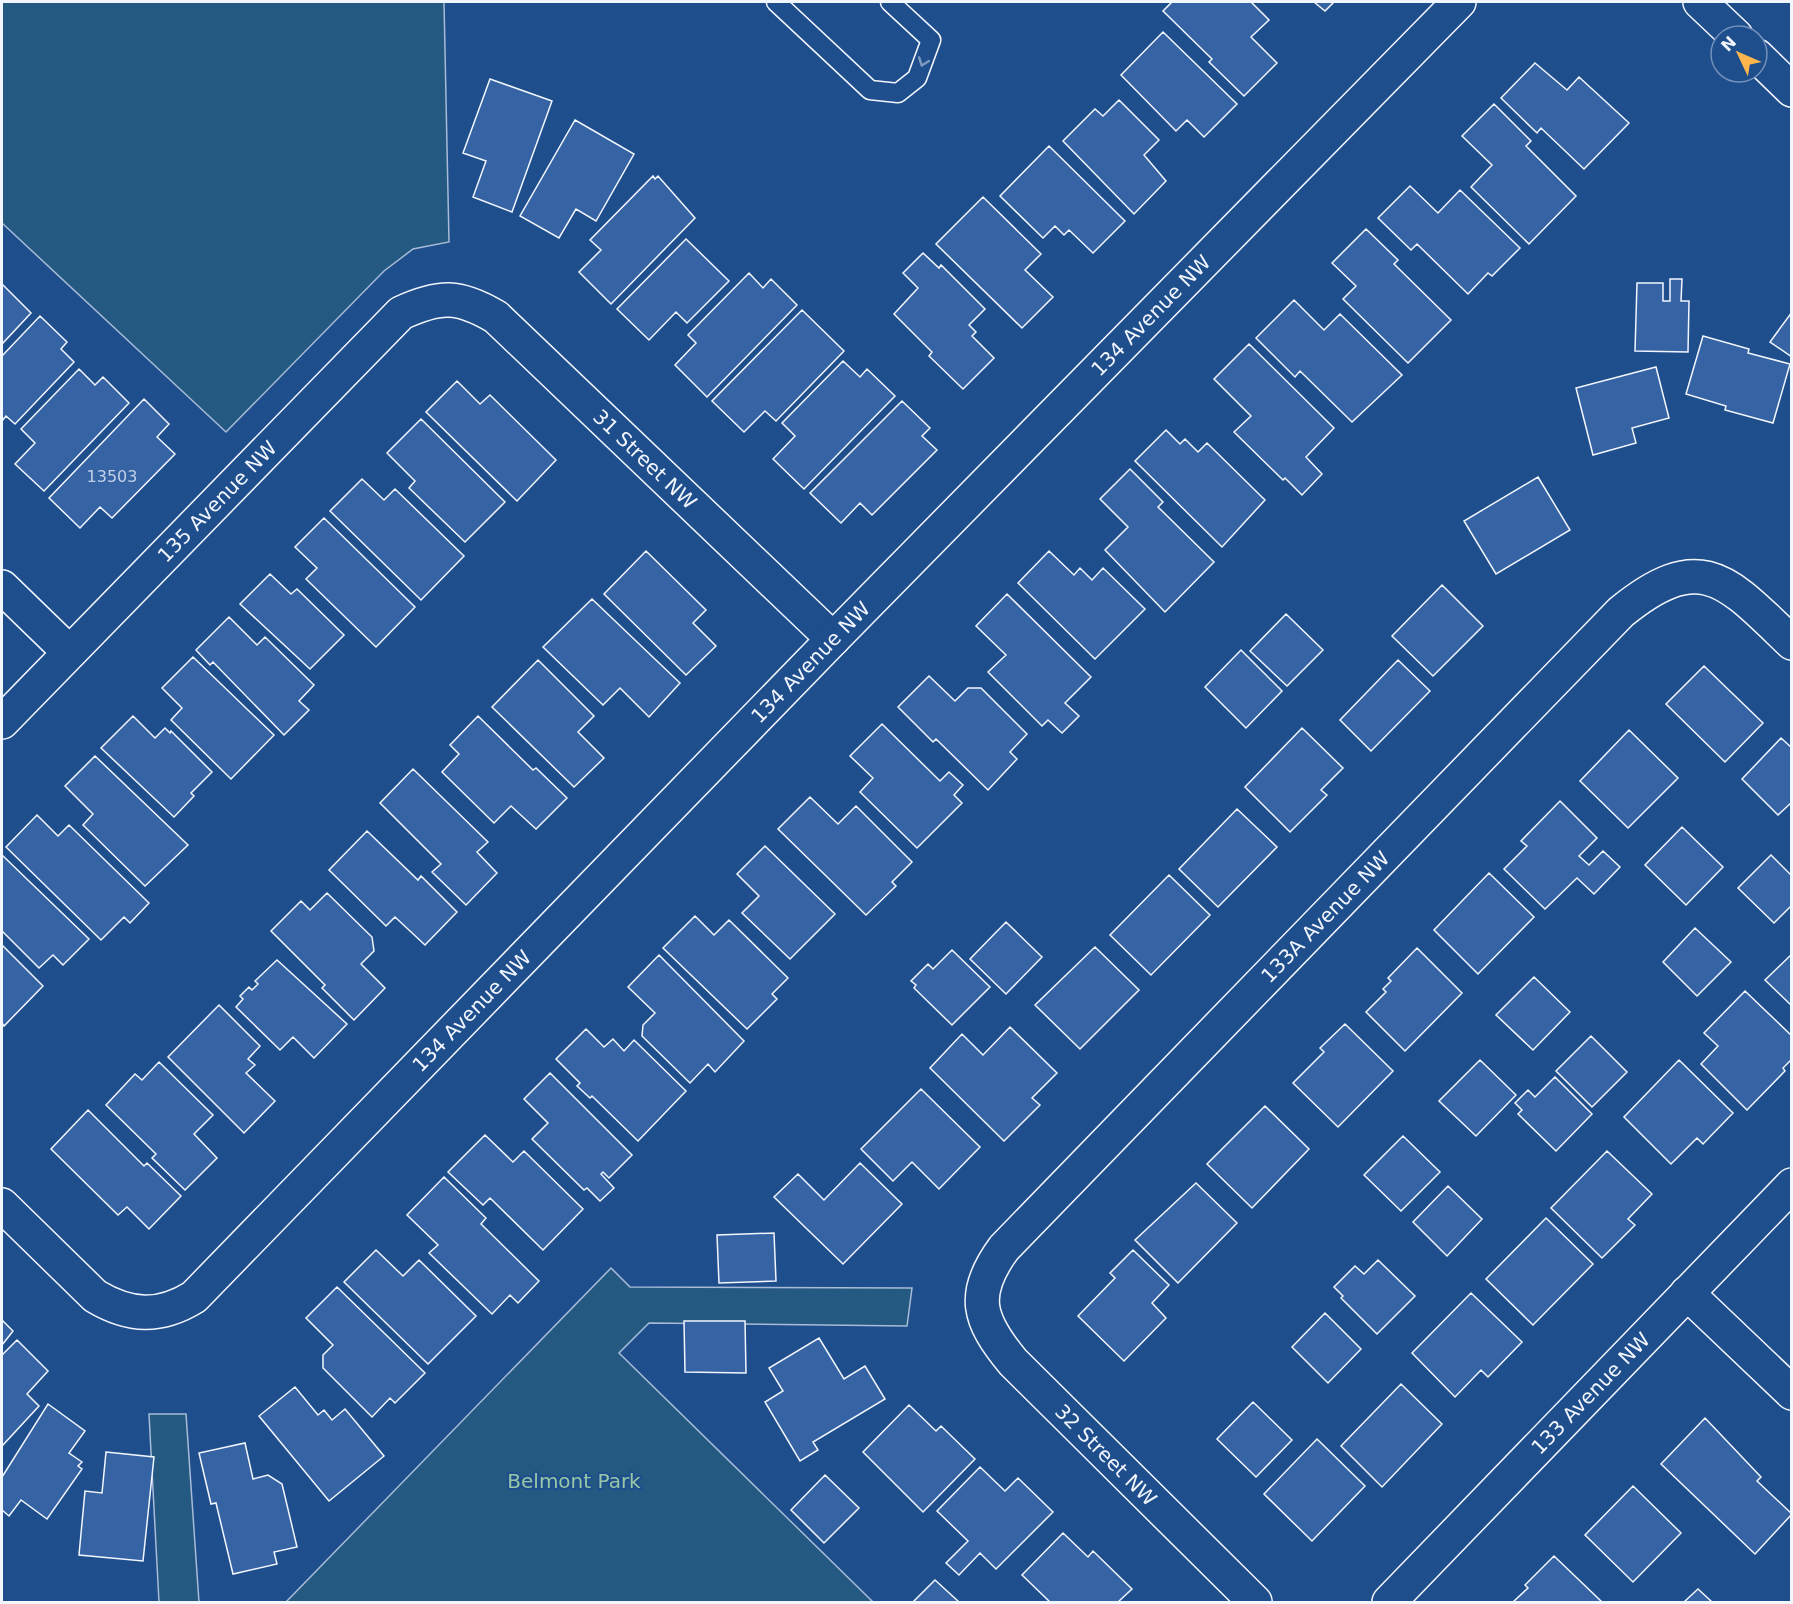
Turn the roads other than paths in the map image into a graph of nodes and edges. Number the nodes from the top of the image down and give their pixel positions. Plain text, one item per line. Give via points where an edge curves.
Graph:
1 (776, 2) edge
2 (890, 2) edge
3 (1459, 2) edge
4 (1700, 2) edge
5 (1723, 24) edge
6 (1769, 69) edge
7 (1791, 90) edge
8 (444, 298) joint
9 (2, 587) edge
10 (833, 639) junction
11 (1791, 644) edge
12 (69, 652) junction
13 (2, 722) edge
14 (1791, 1185) edge
15 (2, 1205) edge
16 (1687, 1293) junction
17 (981, 1294) joint
18 (1791, 1393) edge
19 (1255, 1602) edge
20 (1389, 1602) edge

2 -> 1 lane via 931,40 917,78 898,93 870,90
3 - 10 street, 134 Avenue NW
4 - 5 street
6 - 7 street
8 - 10 street, 31 Street NW via 463,300 496,317
8 - 12 street, 135 Avenue NW via 401,313
9 - 12 street
10 - 15 street, 134 Avenue NW via 213,1279 179,1306 157,1314 112,1306 95,1296
11 - 17 street, 133A Avenue NW via 1722,582 1686,575 1643,594 1621,612 1004,1248 989,1268
12 - 13 street, 135 Avenue NW
14 - 16 street, 133 Avenue NW
16 - 18 street
16 - 20 street, 133 Avenue NW
17 - 19 street, 32 Street NW via 983,1317 993,1339 1012,1362

